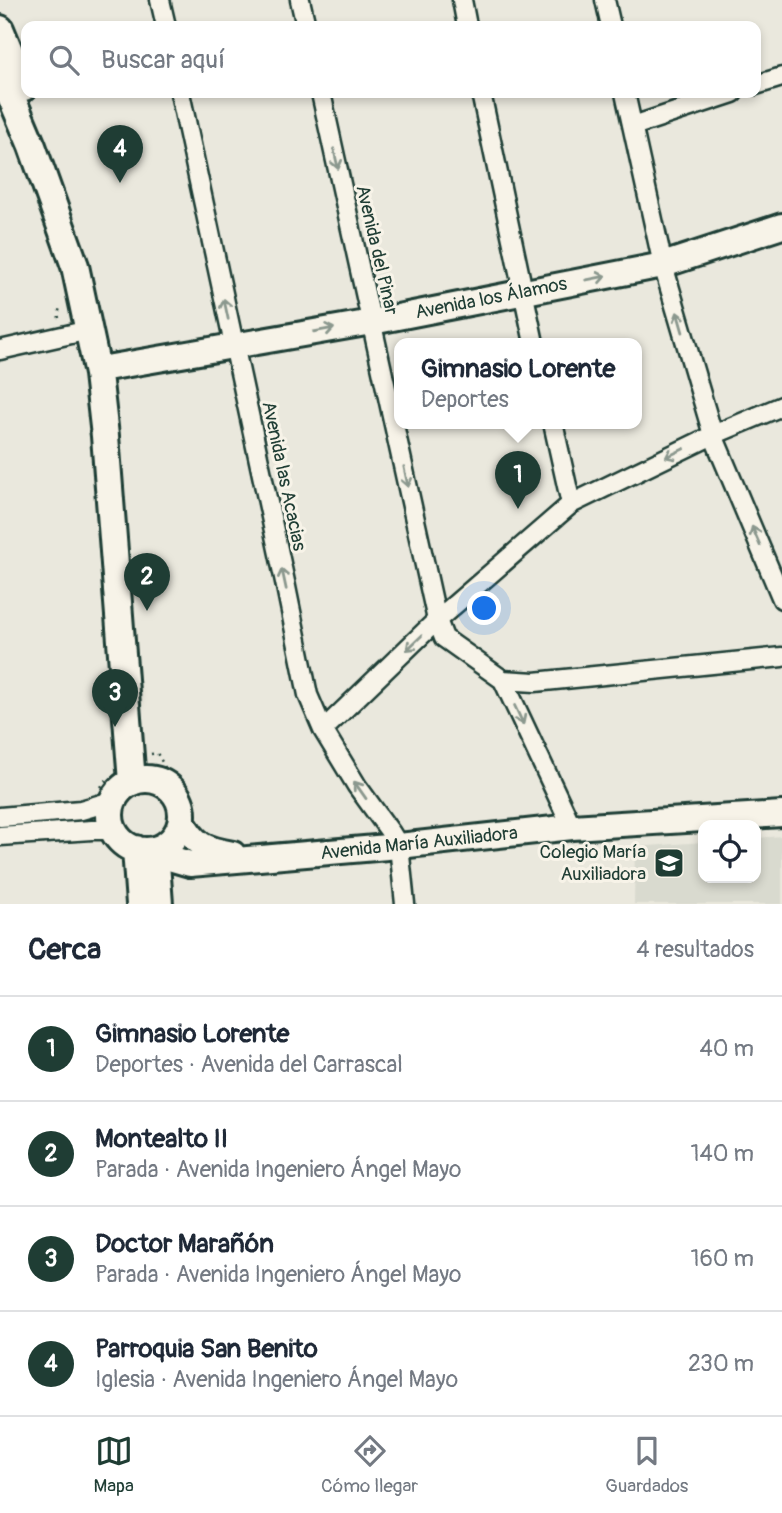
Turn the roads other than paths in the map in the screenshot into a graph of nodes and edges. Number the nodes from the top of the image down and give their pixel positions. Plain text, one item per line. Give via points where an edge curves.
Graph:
1 (160, 0) edge
2 (300, 0) edge
3 (462, 0) edge
4 (612, 2) edge
5 (165, 21) edge
6 (305, 21) edge
7 (466, 21) edge
8 (611, 21) edge
9 (0, 29) edge
10 (0, 70) edge
11 (782, 77) edge
12 (21, 78) edge
13 (761, 83) edge
14 (29, 98) edge
15 (181, 98) edge
16 (322, 98) edge
17 (482, 98) edge
18 (626, 98) edge
19 (718, 98) edge
20 (633, 126) junction
21 (782, 226) edge
22 (663, 265) junction
23 (523, 292) junction
24 (372, 322) junction
25 (89, 330) junction
26 (533, 338) edge
27 (234, 346) junction
28 (0, 350) edge
29 (112, 367) junction
30 (782, 406) edge
31 (394, 423) edge
32 (395, 429) edge
33 (554, 429) edge
34 (713, 435) junction
35 (571, 504) junction
36 (782, 599) edge
37 (437, 620) junction
38 (782, 657) edge
39 (503, 680) junction
40 (323, 730) junction
41 (139, 767) junction
42 (106, 795) junction
43 (185, 812) junction
44 (782, 814) edge
45 (0, 817) edge
46 (572, 827) junction
47 (113, 830) junction
48 (0, 836) edge
49 (399, 846) junction
50 (146, 849) junction
51 (265, 857) junction
52 (190, 864) junction
53 (158, 893) edge
54 (140, 904) edge
55 (405, 904) edge

1 - 5 street
2 - 6 street
3 - 7 street
4 - 8 street
9 - 12 main road
10 - 25 main road via 75,266
11 - 13 street
14 - 29 main road via 75,212
27 -> 15 street, Avenida las Acacias
16 -> 24 street, Avenida del Pinar
17 - 23 street
18 - 20 street
19 - 20 street
20 - 22 street
21 - 22 street, Avenida los Álamos
23 -> 22 street, Avenida los Álamos
34 -> 22 street
23 - 24 street, Avenida los Álamos
23 - 26 street
27 -> 24 street, Avenida los Álamos
24 -> 31 street, Avenida del Pinar
25 - 28 street
25 - 41 main road via 98,374
27 - 29 street, Avenida los Álamos
40 -> 27 street, Avenida las Acacias via 308,695
29 - 41 main road via 122,443
30 - 34 street
32 -> 37 street, Avenida del Pinar
33 - 35 street
34 -> 35 street
36 -> 34 street
35 - 37 street
37 - 39 street, Avenida del Pinar via 444,638
37 -> 40 street
38 - 39 street via 535,682
39 -> 46 street, Avenida del Pinar
49 -> 40 street, Avenida las Acacias
41 - 42 main road via 120,789
41 - 43 main road via 173,792
42 - 45 street via 80,810
42 - 47 main road
43 - 50 main road via 174,837 164,846
43 - 51 street, Avenida María Auxiliadora via 188,833 207,849
44 - 46 street, Avenida María Auxiliadora
46 - 49 street, Avenida María Auxiliadora
47 - 48 street
47 - 50 main road via 123,842
49 - 51 street, Avenida María Auxiliadora
49 - 55 street
50 - 52 street, Avenida María Auxiliadora
50 - 53 main road
50 - 54 main road
51 - 52 street, Avenida María Auxiliadora
52 - 53 street via 163,873

